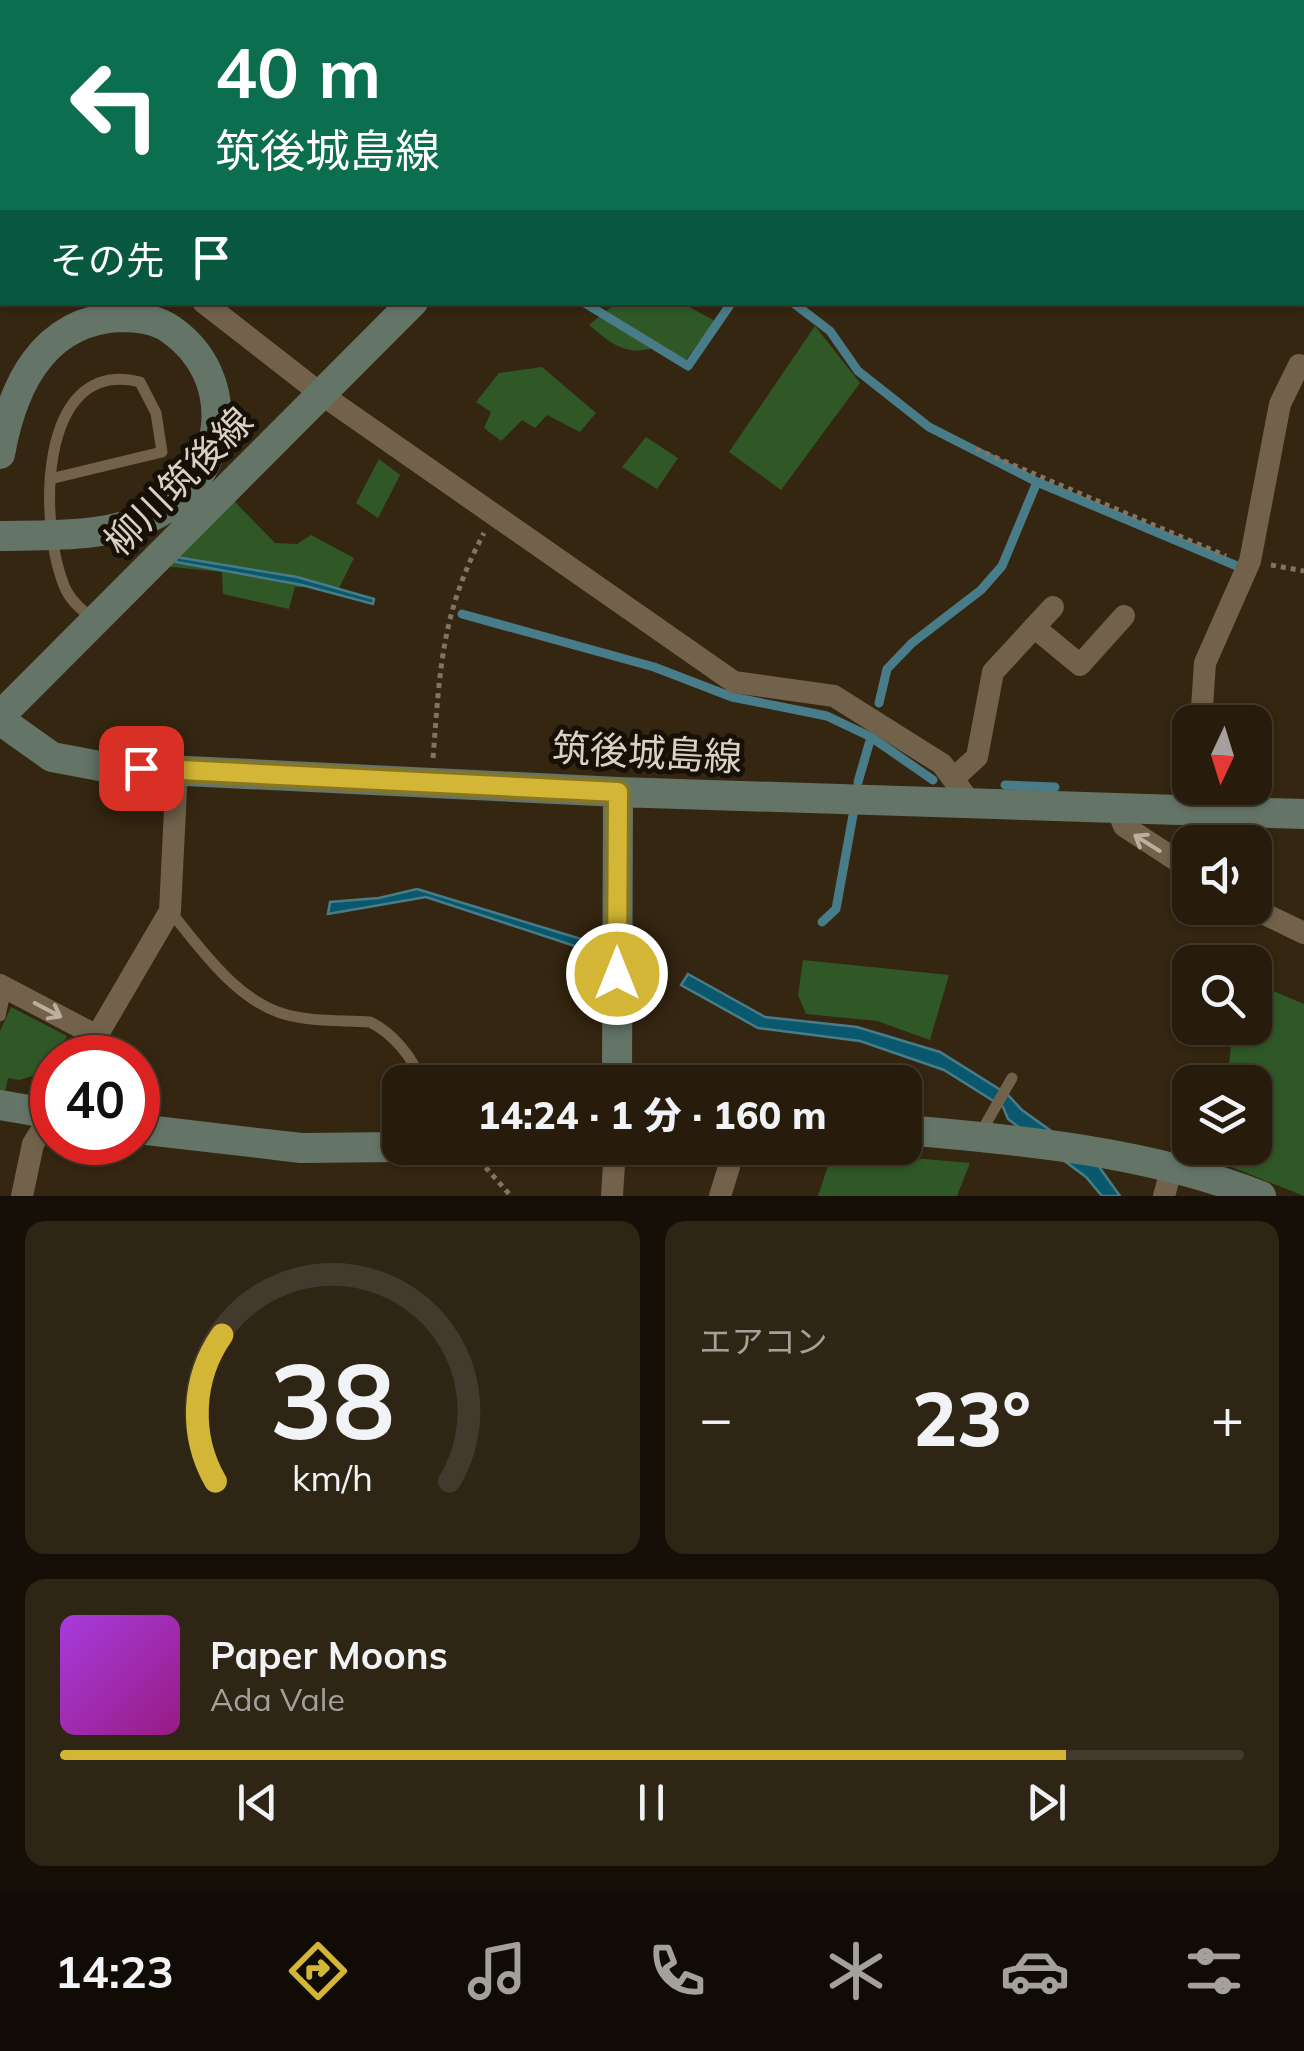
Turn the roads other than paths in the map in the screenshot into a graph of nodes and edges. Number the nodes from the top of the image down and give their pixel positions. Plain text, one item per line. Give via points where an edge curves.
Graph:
1 (206, 305) edge
2 (410, 305) edge
3 (1304, 368) edge
4 (321, 394) junction
5 (0, 454) edge
6 (50, 479) junction
7 (0, 536) edge
8 (1052, 607) dead end
9 (1124, 616) dead end
10 (96, 621) junction
11 (1034, 627) junction
12 (1202, 705) edge
13 (0, 718) edge
14 (177, 769) junction
15 (953, 779) junction
16 (618, 792) junction
17 (1172, 800) edge
18 (972, 805) junction
19 (1243, 805) edge
20 (1116, 806) junction
21 (1304, 814) edge
22 (1172, 858) edge
23 (170, 911) junction
24 (1272, 918) edge
25 (1304, 933) edge
26 (3, 986) edge
27 (0, 1016) edge
28 (95, 1035) edge
29 (98, 1035) edge
30 (412, 1065) edge
31 (616, 1065) edge
32 (1010, 1082) dead end
33 (0, 1105) edge
34 (30, 1110) edge
35 (160, 1132) edge
36 (922, 1132) edge
37 (978, 1138) junction
38 (382, 1147) edge
39 (30, 1161) edge
40 (614, 1165) edge
41 (729, 1167) dead end
42 (1168, 1182) edge
43 (22, 1196) edge
44 (612, 1196) edge
45 (720, 1196) edge
46 (1262, 1196) edge

1 - 4 street
2 - 4 main road, 柳川筑後線
3 - 12 street via 1298,365 1280,404 1250,561 1205,663
4 - 10 main road, 柳川筑後線
4 - 15 street via 734,682 834,696 942,764
5 - 7 main road via 20,380 70,329 137,316 169,328 210,376 216,415 212,456 191,492 156,514 107,530
6 - 6 lane via 62,424 86,387 103,378 140,382 156,413 162,452
6 - 10 lane via 48,507 66,590
8 - 11 street
9 - 11 street via 1080,665
10 - 13 main road, 柳川筑後線
11 - 15 street via 993,672 976,757
13 - 14 main road, 筑後城島線 via 52,757
14 - 16 main road, 筑後城島線
14 - 23 street
15 - 18 street
16 - 18 main road, 筑後城島線
16 - 31 main road
17 - 20 main road, 筑後城島線
18 - 20 main road, 筑後城島線
19 - 21 main road, 筑後城島線
22 -> 20 street via 1124,826
23 - 29 street
23 - 30 lane via 248,996 288,1016 370,1022
24 - 25 street
26 - 27 lane
26 -> 28 street
32 - 37 lane
33 - 34 main road
35 - 38 main road via 300,1148
36 - 37 main road
37 - 42 main road
39 - 43 street
40 - 44 street
41 - 45 street
42 - 46 main road

